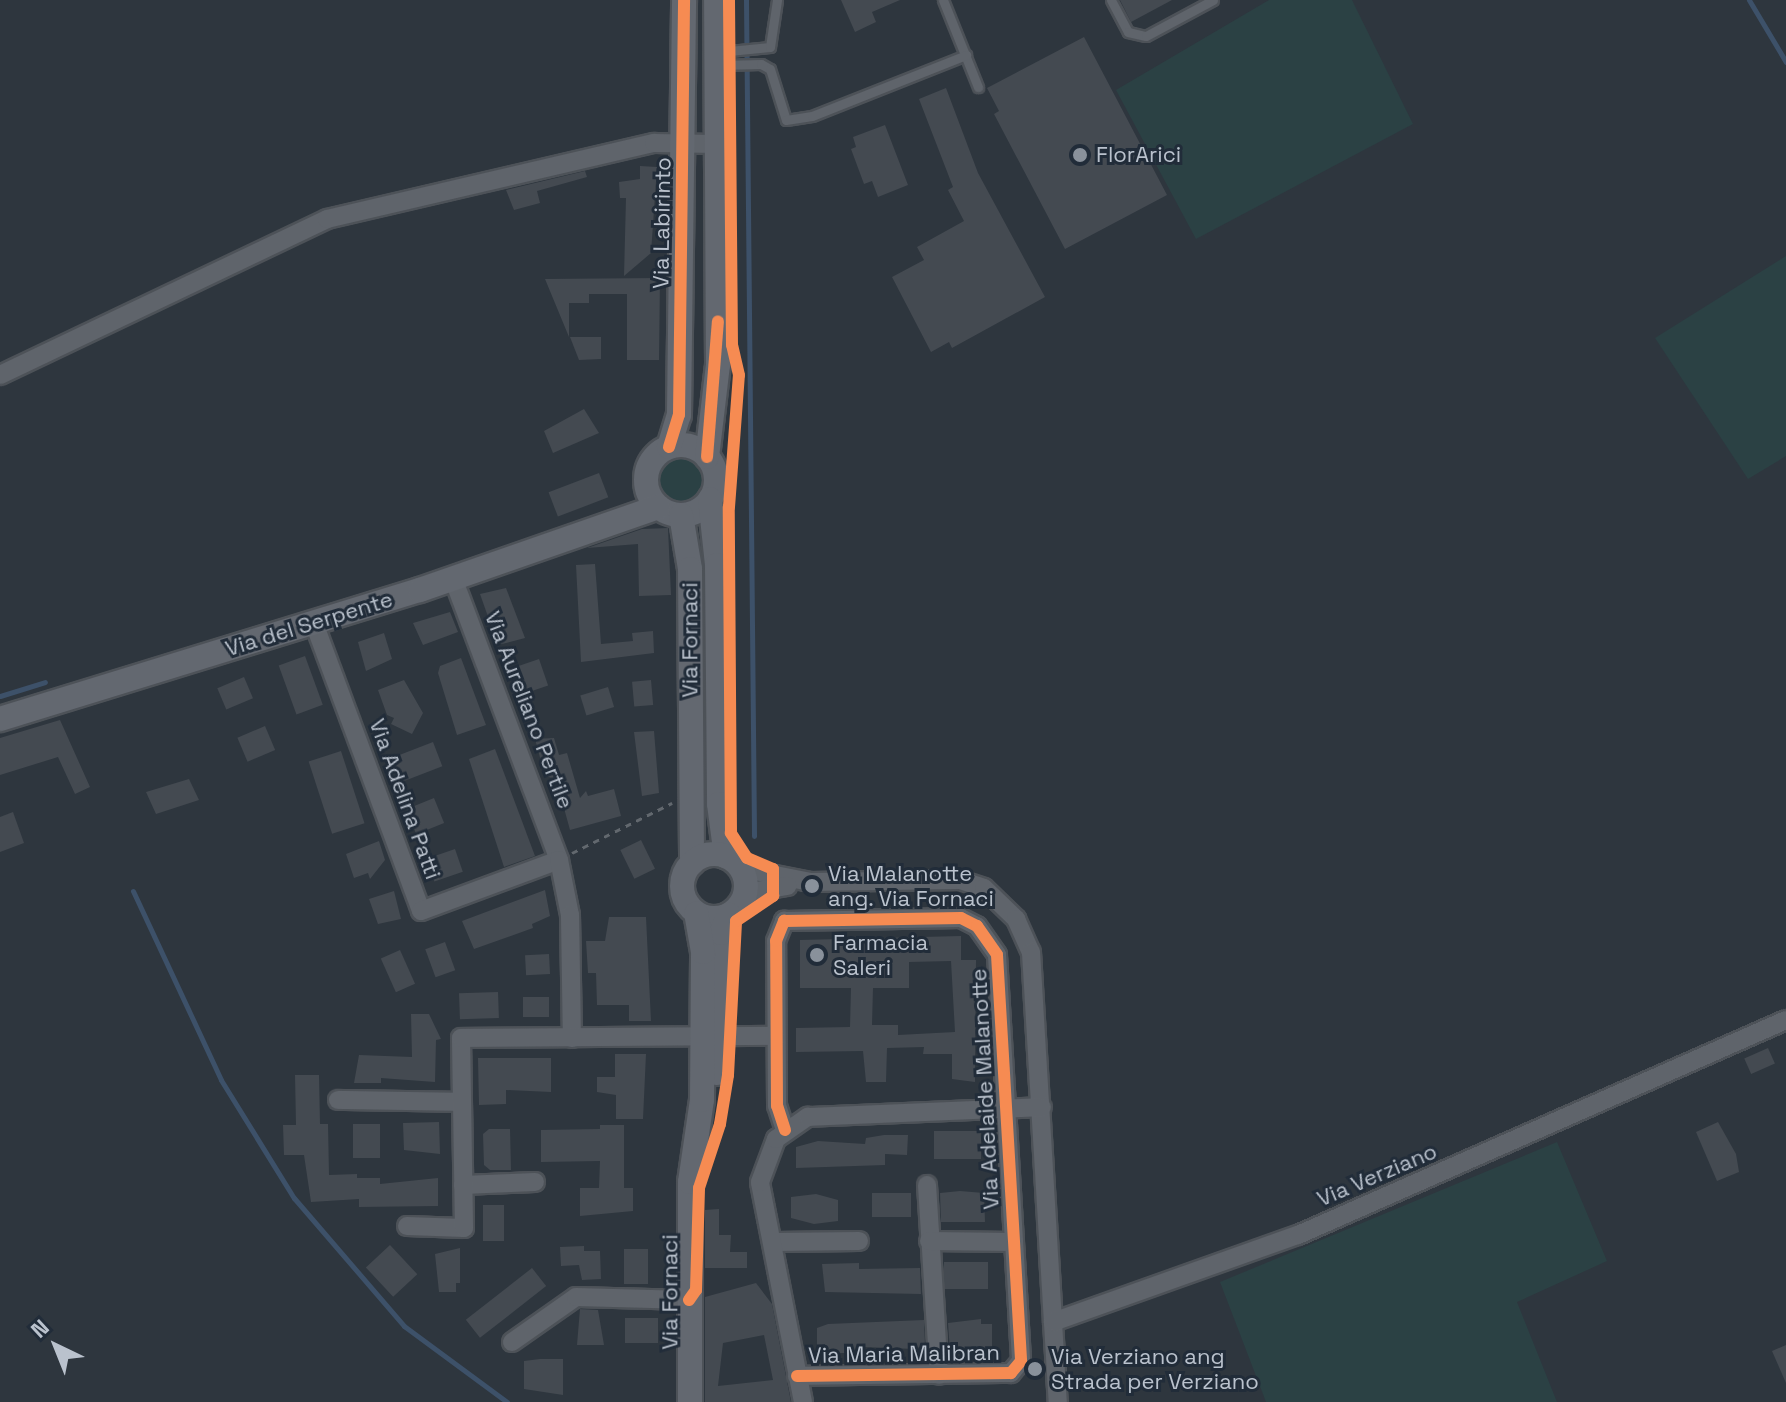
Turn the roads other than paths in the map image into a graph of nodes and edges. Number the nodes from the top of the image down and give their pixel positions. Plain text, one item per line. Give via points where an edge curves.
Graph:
1 (684, 0) edge
2 (716, 0) edge
3 (777, 0) edge
4 (943, 0) edge
5 (1111, 0) edge
6 (1213, 0) edge
7 (966, 55) junction
8 (728, 58) junction
9 (978, 87) dead end
10 (684, 144) junction
11 (716, 144) junction
12 (0, 375) edge
13 (669, 447) junction
14 (707, 457) junction
15 (710, 499) junction
16 (662, 503) junction
17 (453, 578) junction
18 (314, 623) junction
19 (0, 719) edge
20 (559, 860) junction
21 (733, 862) junction
22 (692, 863) junction
23 (913, 881) junction
24 (810, 882) junction
25 (745, 893) junction
26 (696, 914) junction
27 (729, 915) junction
28 (915, 917) junction
29 (1786, 1020) edge
30 (711, 1036) junction
31 (776, 1036) junction
32 (572, 1038) junction
33 (338, 1100) dead end
34 (460, 1102) junction
35 (1042, 1107) junction
36 (1005, 1111) junction
37 (785, 1130) junction
38 (535, 1182) dead end
39 (463, 1185) junction
40 (927, 1185) dead end
41 (407, 1226) dead end
42 (859, 1241) dead end
43 (929, 1241) junction
44 (775, 1242) junction
45 (1014, 1242) junction
46 (689, 1300) junction
47 (1053, 1322) junction
48 (512, 1342) dead end
49 (1011, 1373) joint
50 (939, 1375) junction
51 (797, 1376) junction
52 (690, 1402) edge
53 (803, 1402) edge
54 (1058, 1402) edge

1 - 10 street, Via Labirinto
2 - 8 street
3 - 8 lane via 773,43
4 - 7 lane
5 - 6 lane via 1128,32 1146,36
7 - 8 lane via 812,116 786,120 776,99 773,72
7 - 9 lane
8 - 11 street
10 - 11 street
10 - 12 street via 654,143 327,219
10 - 13 street, Via Labirinto via 679,415
11 - 14 street via 718,365
13 - 14 street via 689,445
13 - 16 street via 651,461
14 - 15 street, Via Fornaci via 715,475
15 - 16 street via 701,509
15 - 21 street, Via Fornaci via 717,565 719,804
16 - 17 street, Via del Serpente
16 - 22 street, Via Fornaci via 690,569
17 - 18 street, Via del Serpente
17 - 20 street, Via Aureliano Pertile
18 - 19 street, Via del Serpente
18 - 20 street, Via Adelina Patti via 421,911
20 - 32 street via 570,915
21 - 22 street via 704,855
21 - 24 street
21 - 25 street, Via Fornaci
22 - 26 street, Via Fornaci via 682,889
23 - 24 street
23 - 28 street
23 - 35 street via 960,880 984,888 1016,919 1031,952
24 - 25 street
25 - 27 street, Via Fornaci
26 - 27 street via 713,919
26 - 30 street, Via Fornaci
27 - 30 street, Via Fornaci via 721,933
28 - 31 street, Via Adelaide Malanotte via 784,921 776,941
28 - 36 street, Via Adelaide Malanotte via 961,918 989,938 997,955
29 - 47 street, Via Verziano via 1298,1235
30 - 31 street
30 - 32 street
30 - 46 street, Via Fornaci via 690,1182
31 - 37 street, Via Adelaide Malanotte via 777,1106
32 - 34 street via 461,1038
33 - 34 street
34 - 39 street
35 - 36 street, Via Adelaide Malanotte
35 - 47 street
36 - 37 street, Via Adelaide Malanotte via 808,1117
36 - 45 street, Via Adelaide Malanotte
37 - 44 street, Via Maria Malibran via 766,1156 760,1182
38 - 39 street
39 - 41 street via 464,1228
40 - 43 street
42 - 44 street
43 - 45 street
43 - 50 street
44 - 51 street, Via Maria Malibran
45 - 49 street, Via Adelaide Malanotte via 1021,1361
46 - 48 street via 576,1297
46 - 52 street, Via Fornaci
47 - 54 street
49 - 50 street, Via Maria Malibran
50 - 51 street, Via Maria Malibran
51 - 53 street, Via Maria Malibran

